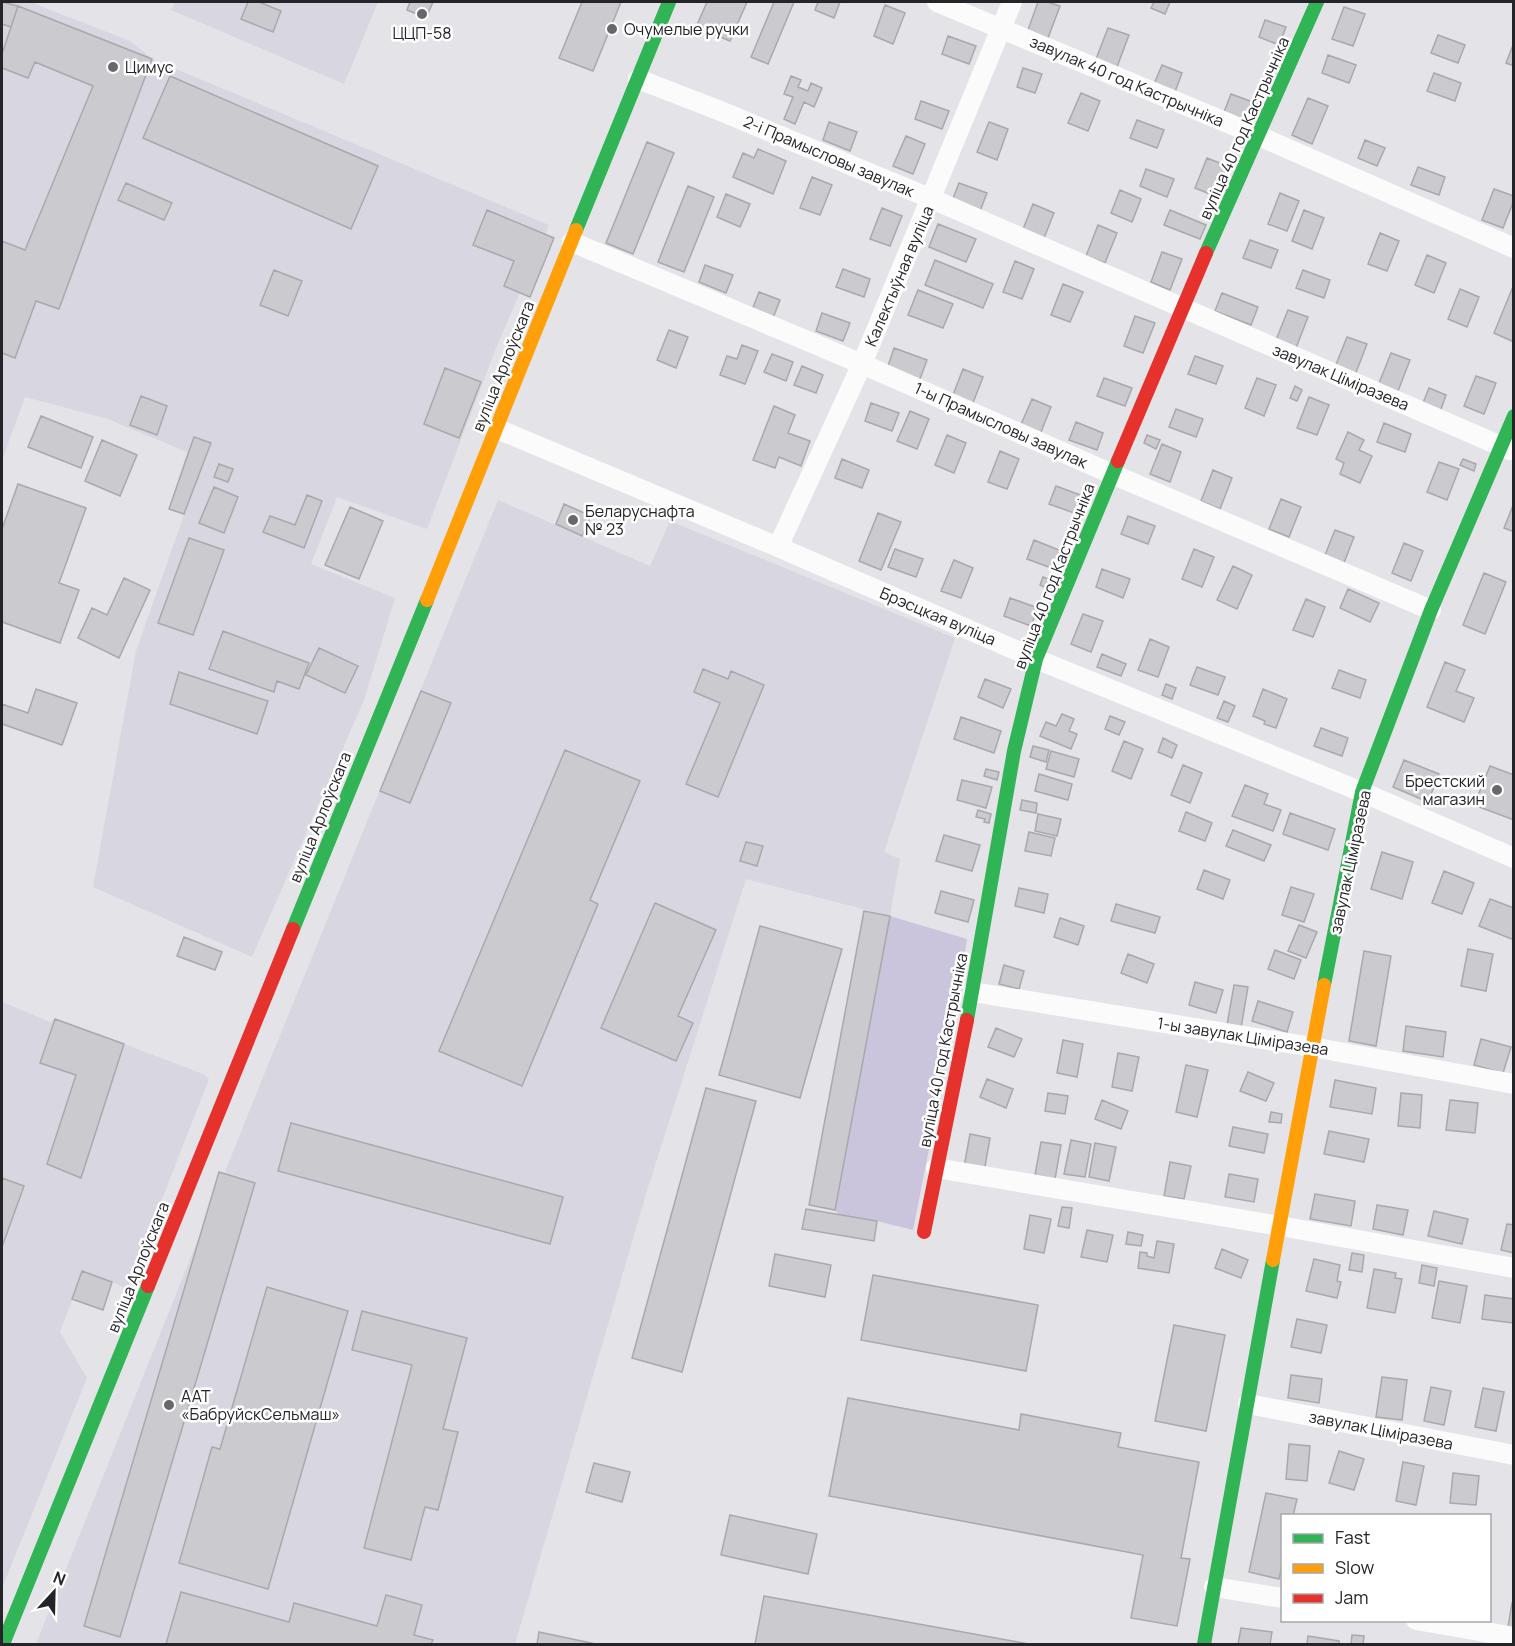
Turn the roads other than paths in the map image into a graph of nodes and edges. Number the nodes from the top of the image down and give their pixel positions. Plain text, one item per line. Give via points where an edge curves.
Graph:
1 (669, 2) edge
2 (937, 2) edge
3 (1012, 2) edge
4 (1317, 2) edge
5 (1001, 28) junction
6 (638, 79) junction
7 (1259, 136) junction
8 (932, 199) junction
9 (572, 242) junction
10 (1514, 248) edge
11 (1182, 309) junction
12 (862, 364) junction
13 (1514, 416) edge
14 (495, 428) junction
15 (1507, 449) edge
16 (1112, 474) junction
17 (778, 547) junction
18 (1431, 610) junction
19 (1036, 659) junction
20 (1362, 792) junction
21 (1514, 858) edge
22 (973, 992) junction
23 (1312, 1047) junction
24 (1514, 1083) edge
25 (936, 1168) junction
26 (1280, 1226) junction
27 (924, 1232) dead end
28 (1514, 1268) edge
29 (1248, 1404) junction
30 (1514, 1455) edge
31 (1214, 1587) junction
32 (1281, 1598) edge
33 (1428, 1622) edge
34 (1514, 1637) edge
35 (3, 1644) edge
36 (1204, 1644) edge

1 - 6 street, вуліца Арлоўскага
2 - 5 street, завулак 40 год Кастрычніка
3 - 5 street, Калектыўная вуліца
4 - 7 street, вуліца 40 год Кастрычніка
5 - 7 street, завулак 40 год Кастрычніка
5 - 8 street, Калектыўная вуліца
6 - 8 street, 2-і Прамысловы завулак
6 - 9 street, вуліца Арлоўскага
7 - 10 street, завулак 40 год Кастрычніка
7 - 11 street, вуліца 40 год Кастрычніка
8 - 11 street, 2-і Прамысловы завулак
8 - 12 street, Калектыўная вуліца
9 - 12 street, 1-ы Прамысловы завулак
9 - 14 street, вуліца Арлоўскага
11 - 15 street, завулак Ціміразева
11 - 16 street, вуліца 40 год Кастрычніка
12 - 16 street, 1-ы Прамысловы завулак
12 - 17 street, Калектыўная вуліца
13 - 15 street, завулак Ціміразева
14 - 17 street, Брэсцкая вуліца
14 - 35 street, вуліца Арлоўскага
15 - 18 street, завулак Ціміразева
16 - 18 street, 1-ы Прамысловы завулак
16 - 19 street, вуліца 40 год Кастрычніка
17 - 19 street, Брэсцкая вуліца
18 - 20 street, завулак Ціміразева
19 - 20 street, Брэсцкая вуліца
19 - 22 street, вуліца 40 год Кастрычніка via 1014,751
20 - 21 street, Брэсцкая вуліца
20 - 23 street, завулак Ціміразева
22 - 23 street, 1-ы завулак Ціміразева
22 - 25 street, вуліца 40 год Кастрычніка
23 - 24 street, 1-ы завулак Ціміразева
23 - 26 street, завулак Ціміразева
25 - 26 street
25 - 27 street, вуліца 40 год Кастрычніка
26 - 28 street
26 - 29 street, завулак Ціміразева
29 - 30 street, завулак Ціміразева
29 - 31 street, завулак Ціміразева
31 - 32 street
31 - 36 street, завулак Ціміразева
33 - 34 street

